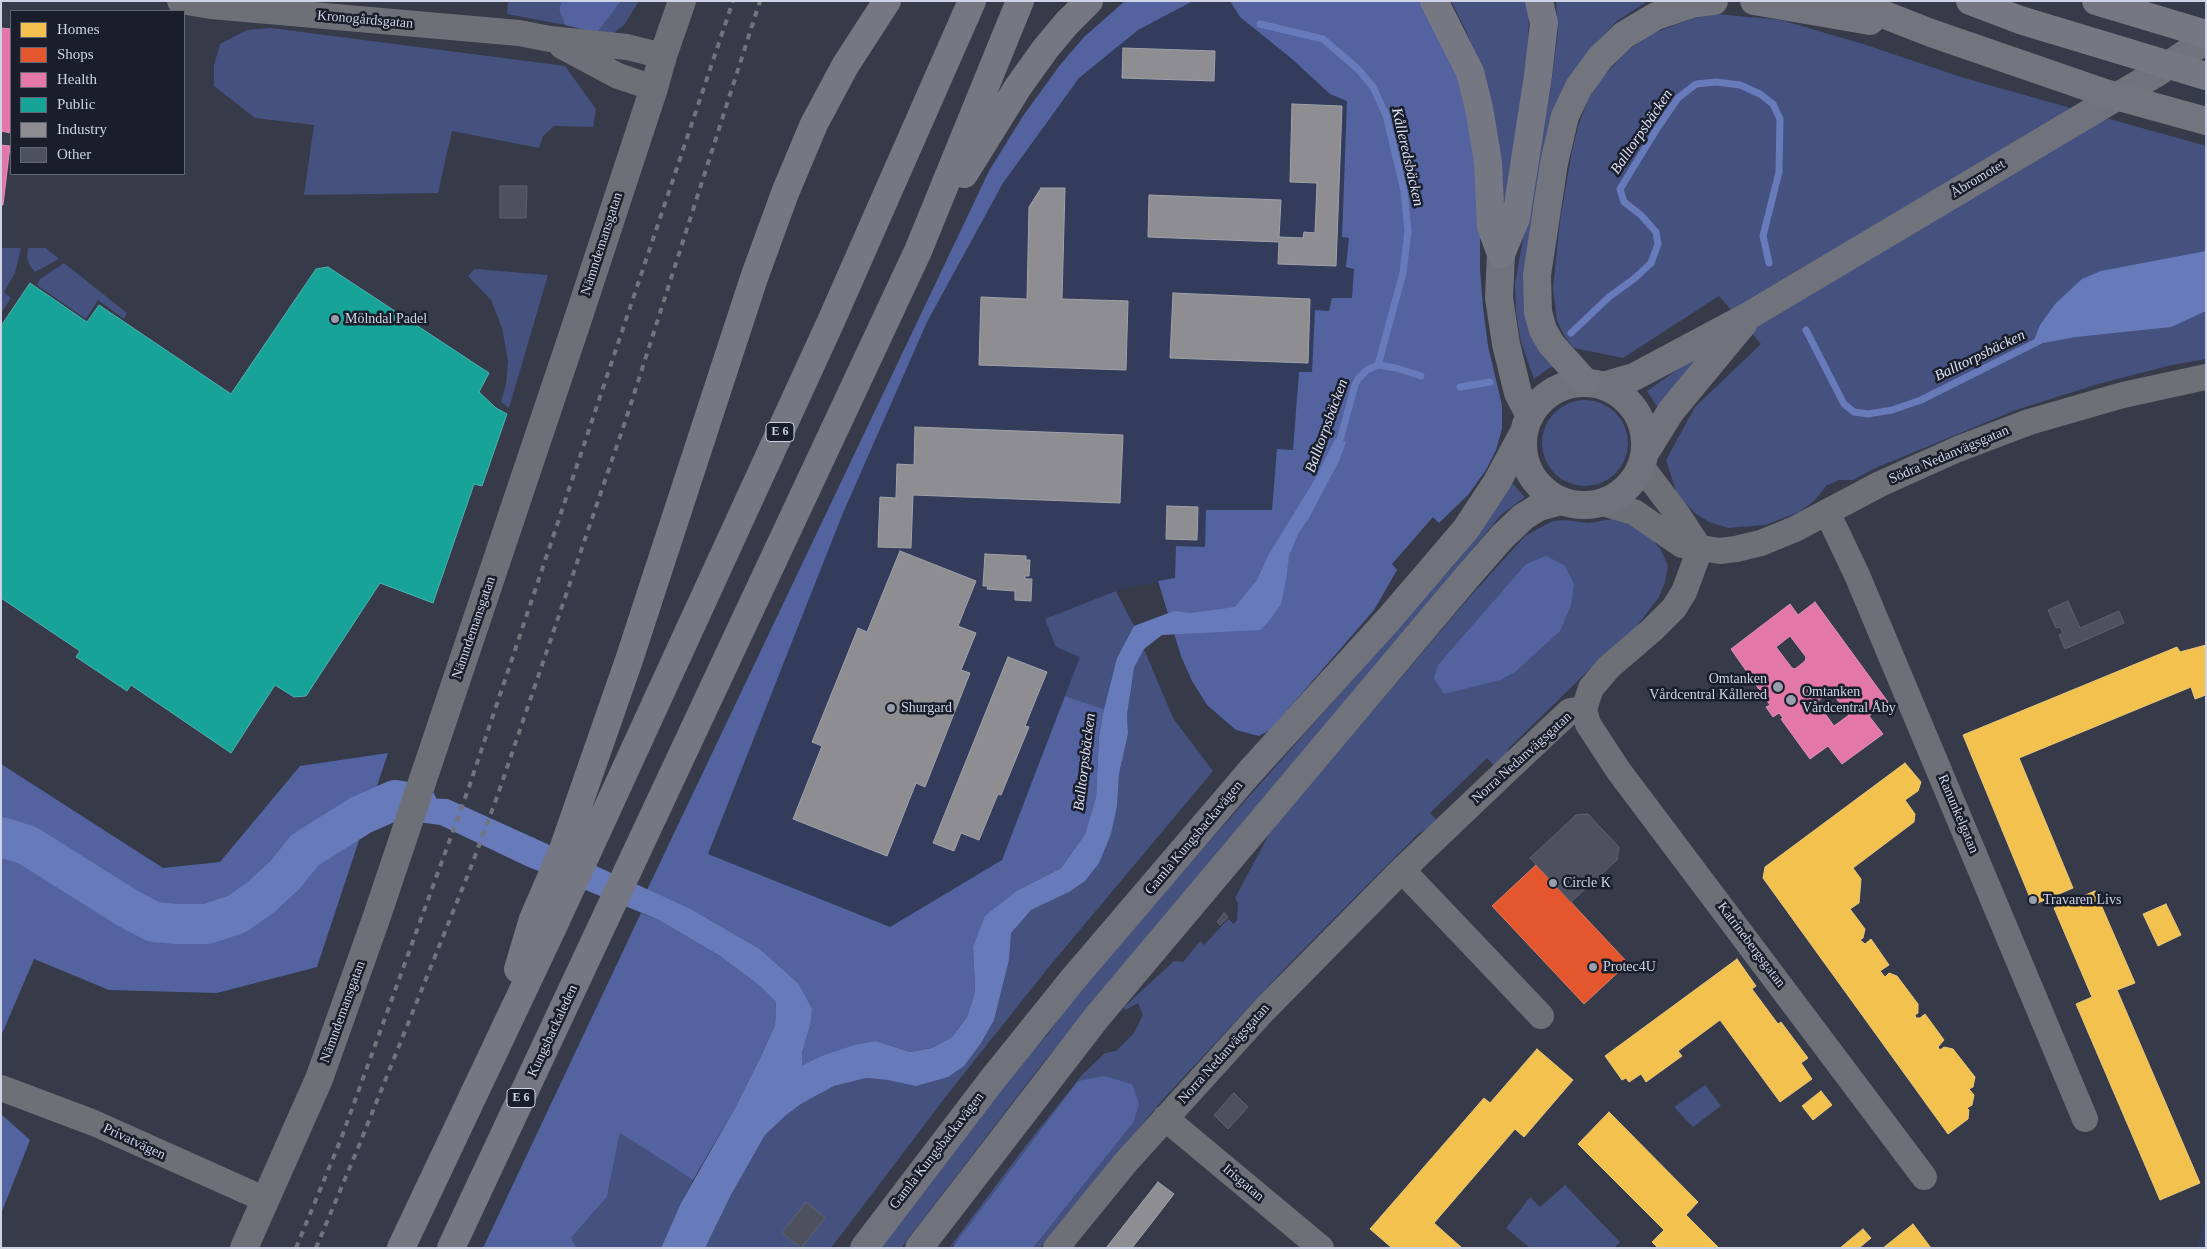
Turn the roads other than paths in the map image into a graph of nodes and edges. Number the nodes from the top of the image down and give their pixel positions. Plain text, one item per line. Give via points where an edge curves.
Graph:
1 (180, 1) edge
2 (682, 1) edge
3 (887, 1) edge
4 (972, 1) edge
5 (1020, 1) edge
6 (1090, 1) edge
7 (1434, 1) edge
8 (1539, 1) edge
9 (1714, 1) edge
10 (1754, 1) edge
11 (1849, 1) edge
12 (1970, 1) edge
13 (2096, 1) edge
14 (1931, 33) junction
15 (2206, 34) edge
16 (550, 40) junction
17 (2206, 40) edge
18 (663, 56) junction
19 (2206, 76) edge
20 (654, 88) junction
21 (2206, 120) edge
22 (918, 251) junction
23 (1501, 254) junction
24 (1750, 315) junction
25 (2206, 377) edge
26 (1594, 385) junction
27 (1527, 424) junction
28 (1643, 460) junction
29 (1561, 501) junction
30 (1602, 503) junction
31 (1827, 512) junction
32 (1700, 549) junction
33 (1584, 709) junction
34 (573, 856) junction
35 (1402, 870) junction
36 (1541, 1016) dead end
37 (1, 1088) edge
38 (1166, 1118) junction
39 (2085, 1119) dead end
40 (1924, 1177) dead end
41 (266, 1200) junction
42 (244, 1248) edge
43 (401, 1248) edge
44 (451, 1248) edge
45 (864, 1248) edge
46 (919, 1248) edge
47 (1056, 1248) edge
48 (1321, 1248) edge

1 - 16 street, Kronogårdsgatan via 519,33
2 - 18 street, Nämndemansgatan
3 - 34 highway via 864,34 814,124 785,193 629,660
4 - 34 highway, E 6 via 832,319
5 - 22 highway, E 6
6 - 22 highway via 1046,48 1018,87
7 - 23 highway via 1470,72 1488,162 1491,227
8 - 23 highway via 1544,23 1538,76 1516,218
9 - 26 highway via 1692,4 1656,16 1624,35 1600,58 1579,87 1565,116 1554,162 1537,275 1538,312 1551,344
10 - 14 highway
11 - 14 highway
12 - 19 highway via 2020,20
13 - 15 highway
14 - 21 highway via 2105,93
16 - 18 street, Kronogårdsgatan via 627,47
16 - 20 street, Kronogårdsgatan via 618,76
17 - 24 main road, Åbromotet via 2155,74
18 - 20 street, Nämndemansgatan
20 - 41 street, Nämndemansgatan via 319,1079
22 - 44 highway, Kungsbackaleden / E 6
23 - 27 main road via 1499,298 1506,344
24 - 26 main road, Åbromotet via 1634,377
24 - 28 main road, Åbromotet via 1671,411
25 - 31 street, Södra Nedanvägsgatan via 2123,395 2029,422 1958,449
26 - 27 main road, Åbromotet via 1569,385 1553,391 1540,402
26 - 28 main road via 1622,396 1636,412 1644,432
27 - 29 main road, Åbromotet via 1523,449 1530,473 1540,487
27 - 45 main road, Gamla Kungsbackavägen via 1497,482 1466,530 1250,773 1074,978 986,1087
28 - 30 main road, Åbromotet via 1635,479 1626,489
28 - 32 street
29 - 30 main road, Åbromotet via 1582,505
29 - 46 main road via 1539,507 1522,517 1473,570 1097,1017
30 - 32 street, Södra Nedanvägsgatan via 1634,512 1682,545
31 - 32 street, Södra Nedanvägsgatan via 1761,543 1736,549
31 - 39 street, Ranunkelgatan via 1857,575
32 - 33 street, Norra Nedanvägsgatan via 1684,592 1674,608 1609,667 1592,688
33 - 35 street, Norra Nedanvägsgatan via 1570,711 1564,716
33 - 40 street, Katrinebergsgatan via 1588,724 1618,770
34 - 43 highway, E 6 via 543,923 490,1061
35 - 36 street
35 - 38 street, Norra Nedanvägsgatan via 1264,1010
37 - 41 street, Privatvägen via 94,1123
38 - 47 street, Norra Nedanvägsgatan
38 - 48 street, Irisgatan
41 - 42 street, Nämndemansgatan

